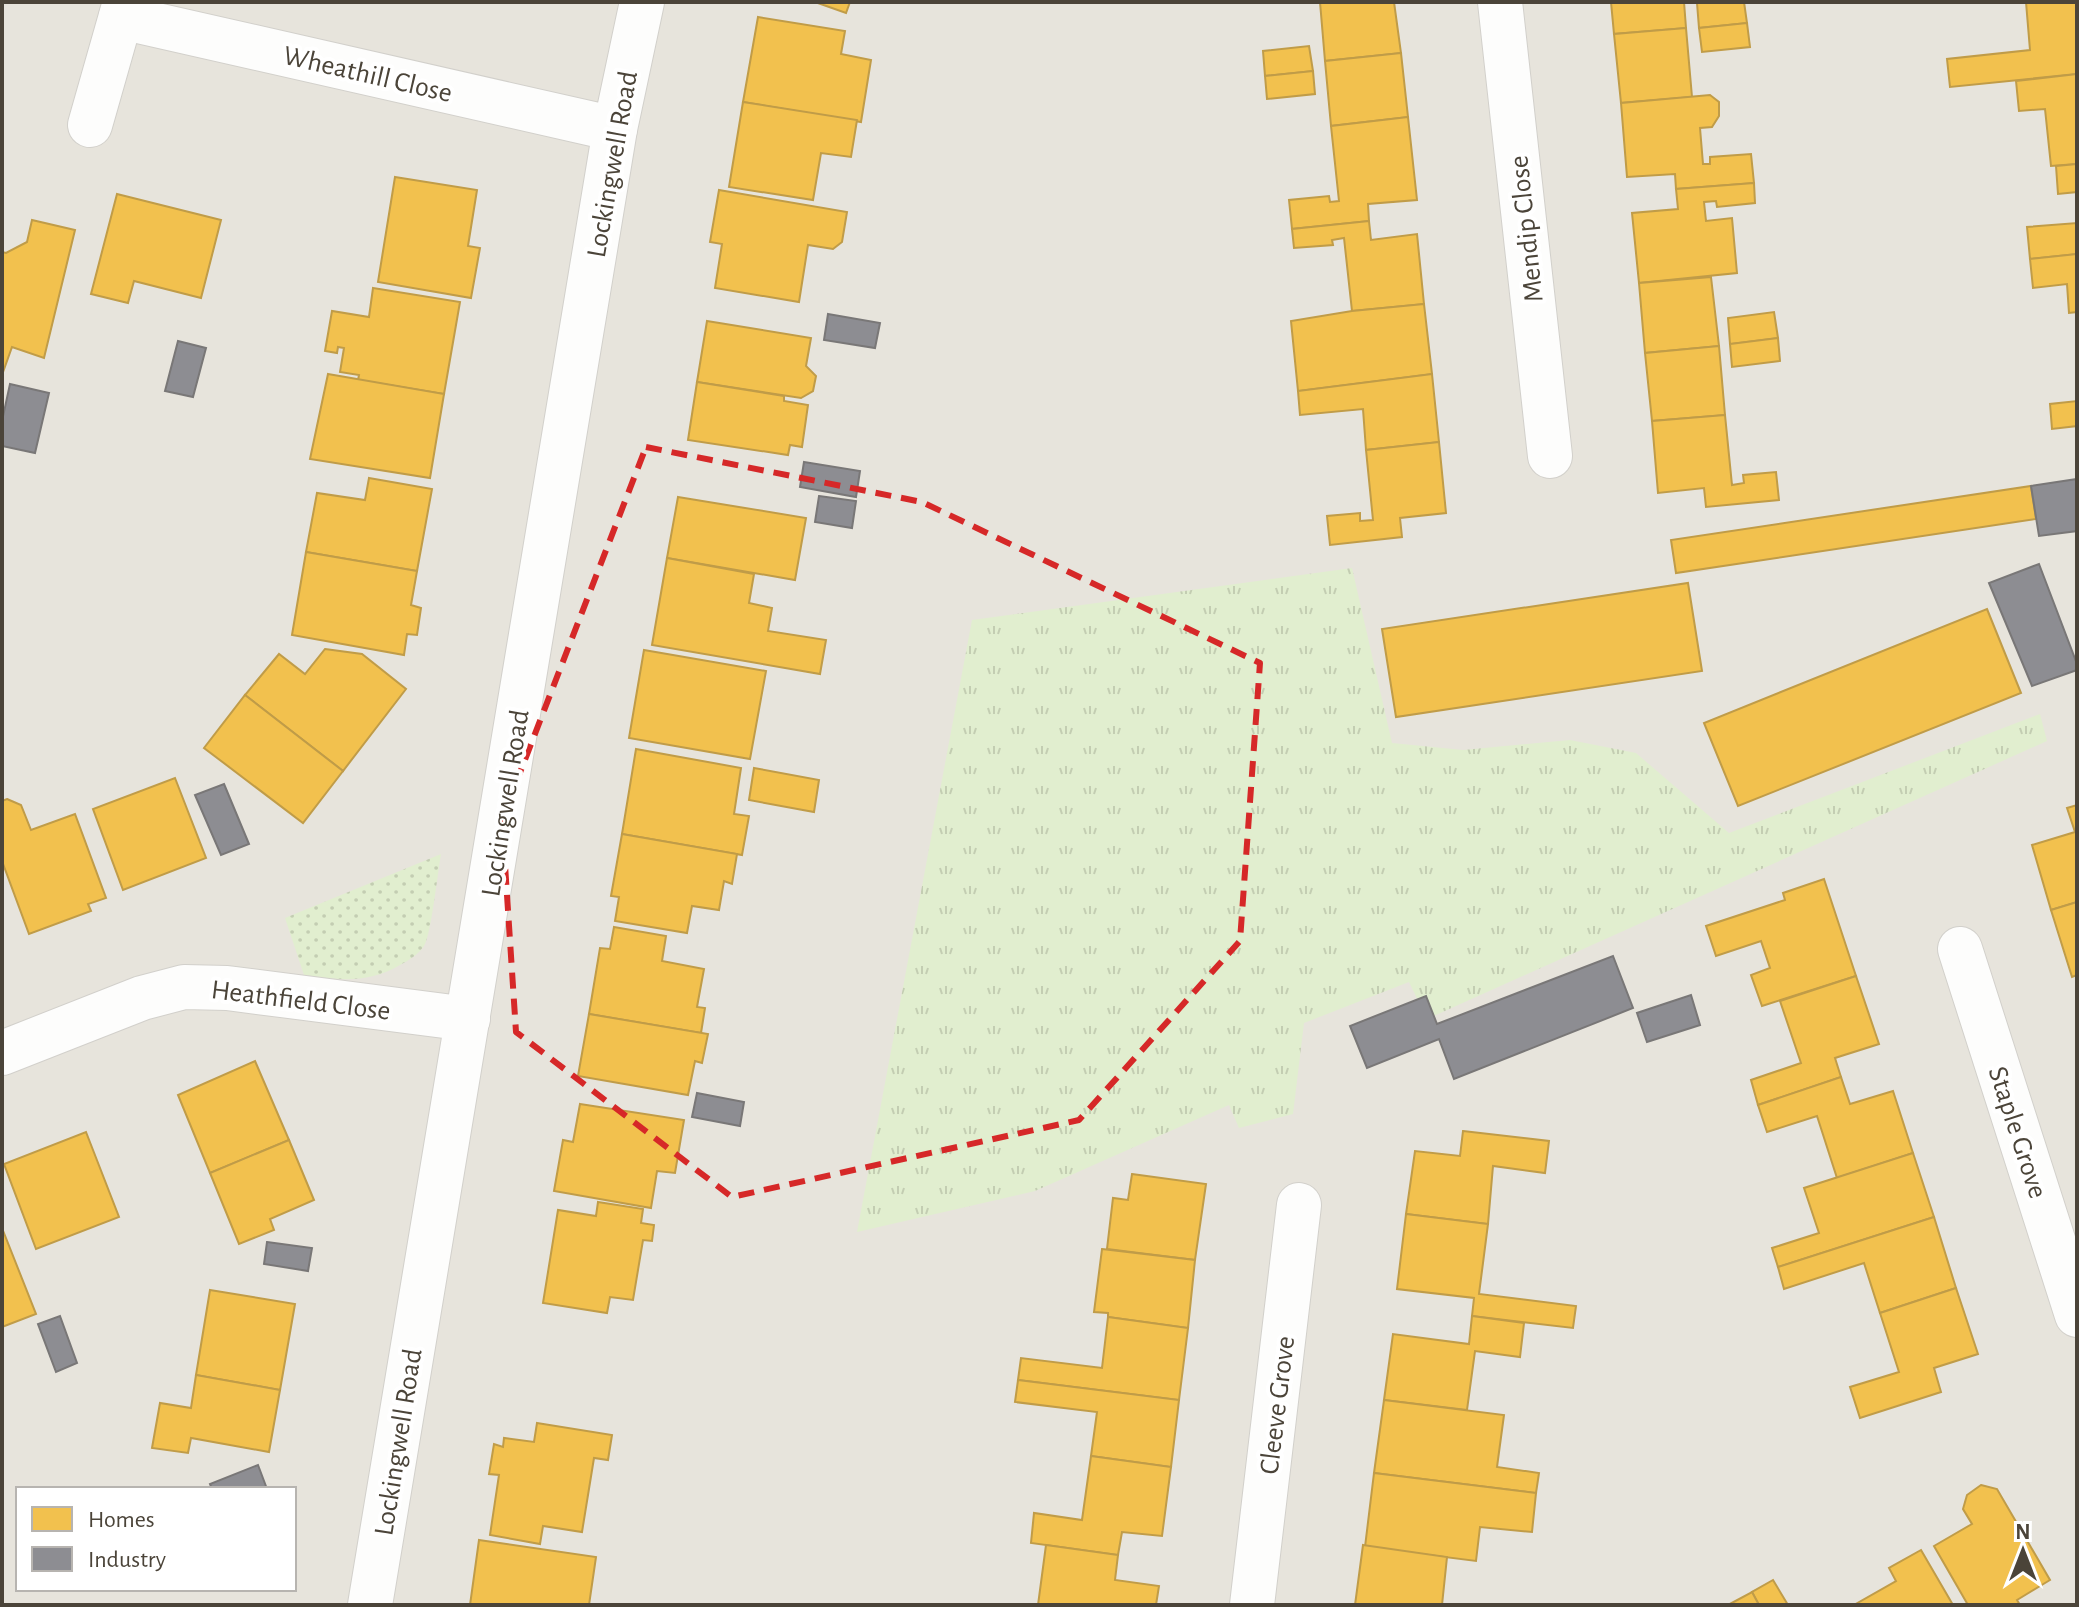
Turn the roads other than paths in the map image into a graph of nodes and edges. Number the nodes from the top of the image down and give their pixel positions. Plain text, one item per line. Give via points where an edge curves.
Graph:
1 (642, 2) edge
2 (1500, 2) edge
3 (123, 10) edge
4 (90, 125) dead end
5 (615, 129) junction
6 (1550, 456) dead end
7 (1960, 949) dead end
8 (468, 1019) junction
9 (2, 1053) edge
10 (1299, 1205) dead end
11 (2077, 1315) edge
12 (370, 1605) edge
13 (1252, 1605) edge

1 - 5 street, Lockingwell Road
2 - 6 street, Mendip Close
3 - 4 street, Wheathill Close
3 - 5 street, Wheathill Close
5 - 8 street, Lockingwell Road
7 - 11 street, Staple Grove
8 - 9 street, Heathfield Close via 184,987
8 - 12 street, Lockingwell Road
10 - 13 street, Cleeve Grove

